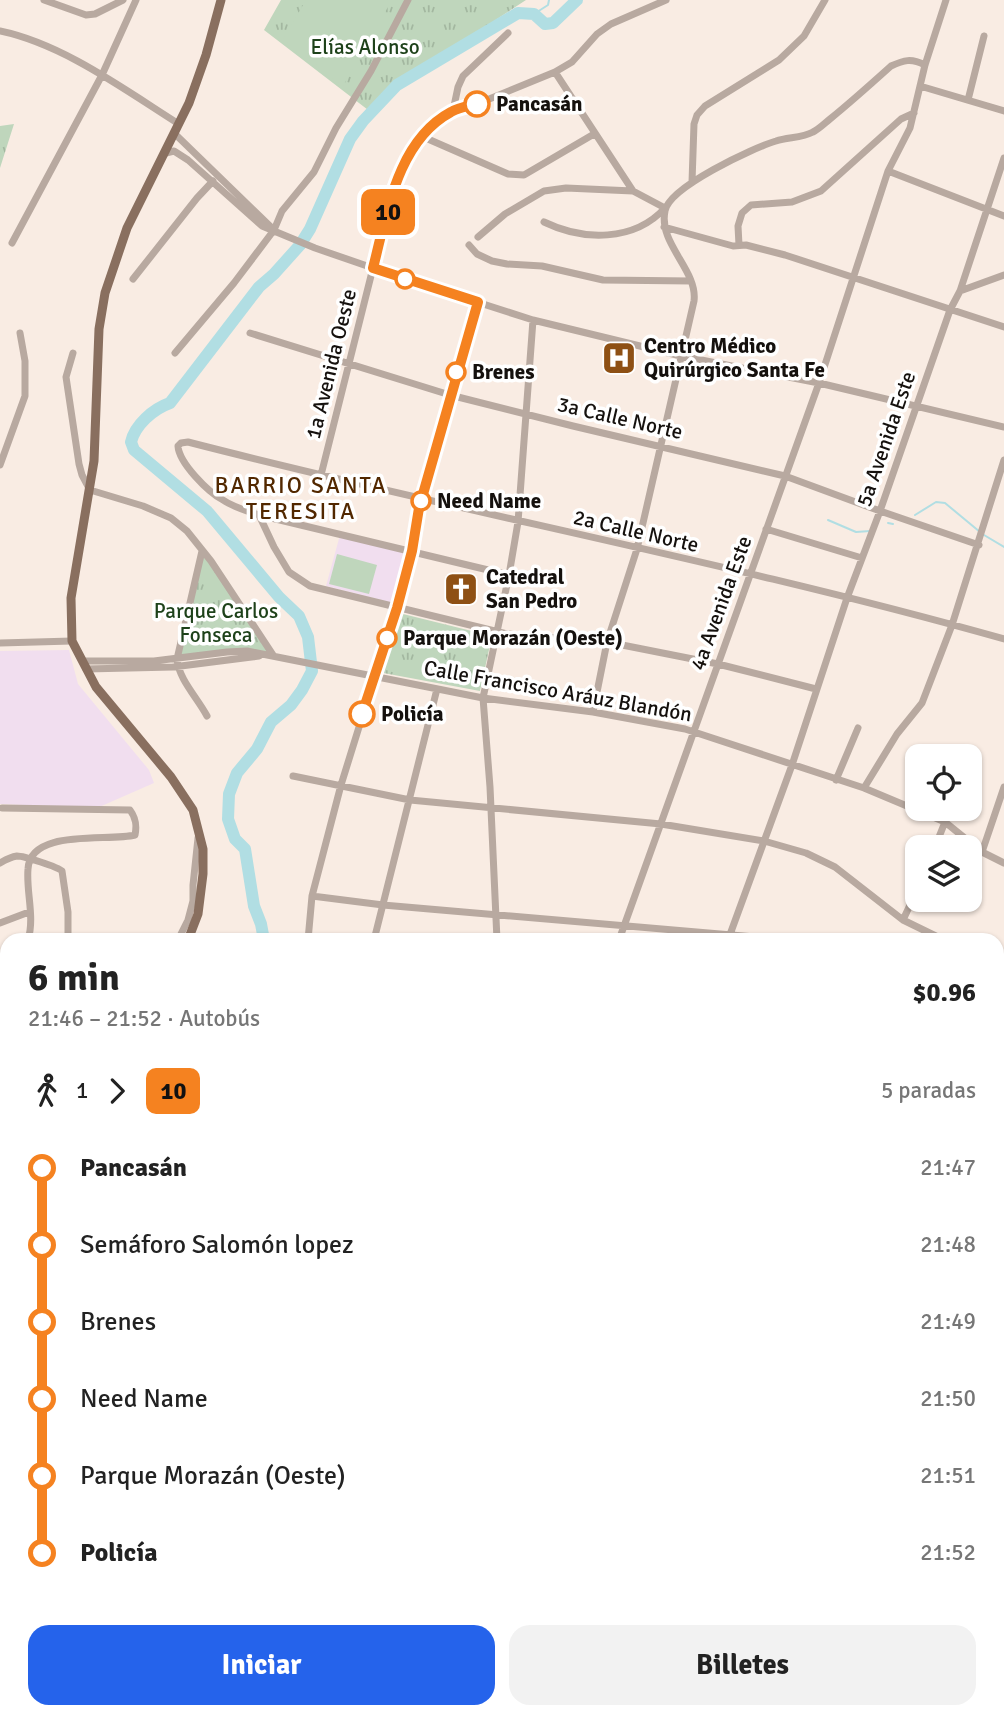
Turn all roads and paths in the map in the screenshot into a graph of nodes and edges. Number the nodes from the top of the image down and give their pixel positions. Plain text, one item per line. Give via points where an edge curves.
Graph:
1 (44, 0) edge
2 (122, 0) edge
3 (136, 0) edge
4 (221, 0) edge
5 (408, 0) edge
6 (666, 0) edge
7 (825, 0) edge
8 (946, 0) edge
9 (0, 31) edge
10 (508, 33) dead end
11 (984, 36) dead end
12 (925, 65) junction
13 (555, 72) junction
14 (102, 75) junction
15 (920, 86) junction
16 (968, 100) junction
17 (453, 111) junction
18 (1004, 111) edge
19 (914, 113) junction
20 (179, 124) junction
21 (175, 134) junction
22 (594, 134) junction
23 (421, 136) junction
24 (166, 153) junction
25 (1004, 158) edge
26 (888, 171) junction
27 (217, 175) junction
28 (692, 182) junction
29 (212, 183) junction
30 (633, 191) junction
31 (665, 208) junction
32 (987, 209) junction
33 (1004, 216) edge
34 (544, 222) dead end
35 (664, 227) junction
36 (276, 231) junction
37 (478, 237) dead end
38 (12, 243) dead end
39 (469, 244) dead end
40 (739, 245) junction
41 (373, 268) junction
42 (1004, 275) edge
43 (853, 277) junction
44 (132, 279) dead end
45 (691, 281) junction
46 (960, 291) junction
47 (478, 302) junction
48 (950, 310) junction
49 (533, 320) junction
50 (1004, 327) edge
51 (20, 333) dead end
52 (250, 333) dead end
53 (73, 353) dead end
54 (175, 353) dead end
55 (681, 356) junction
56 (350, 366) junction
57 (819, 383) junction
58 (450, 395) junction
59 (916, 408) junction
60 (527, 414) junction
61 (1004, 427) edge
62 (661, 446) junction
63 (1004, 460) edge
64 (0, 465) edge
65 (321, 475) junction
66 (785, 476) junction
67 (90, 490) junction
68 (421, 500) junction
69 (880, 511) junction
70 (259, 516) junction
71 (518, 522) junction
72 (766, 528) junction
73 (981, 538) junction
74 (637, 549) junction
75 (202, 551) junction
76 (412, 551) junction
77 (862, 558) junction
78 (509, 575) junction
79 (750, 575) junction
80 (847, 598) junction
81 (397, 608) junction
82 (952, 625) junction
83 (497, 632) junction
84 (1004, 639) edge
85 (72, 641) junction
86 (607, 642) junction
87 (0, 643) edge
88 (273, 655) junction
89 (177, 663) junction
90 (718, 664) junction
91 (85, 665) junction
92 (374, 675) junction
93 (437, 689) junction
94 (816, 689) junction
95 (482, 698) junction
96 (593, 712) junction
97 (207, 716) dead end
98 (858, 728) dead end
99 (694, 731) junction
100 (792, 765) junction
101 (293, 776) dead end
102 (836, 780) junction
103 (341, 785) junction
104 (1004, 787) edge
105 (864, 788) junction
106 (410, 800) junction
107 (2, 808) dead end
108 (491, 809) junction
109 (946, 822) junction
110 (662, 824) junction
111 (200, 831) junction
112 (941, 835) edge
113 (962, 835) edge
114 (765, 841) junction
115 (982, 852) joint
116 (30, 859) junction
117 (0, 863) edge
118 (1004, 863) edge
119 (313, 896) junction
120 (383, 905) junction
121 (29, 912) junction
122 (907, 912) edge
123 (496, 915) junction
124 (903, 920) junction
125 (0, 923) edge
126 (623, 924) junction
127 (30, 933) edge
128 (68, 933) edge
129 (182, 933) edge
130 (191, 933) edge
131 (309, 933) edge
132 (376, 933) edge
133 (497, 933) edge
134 (621, 933) edge
135 (696, 933) edge
136 (730, 933) edge
137 (930, 933) edge

1 - 2 street via 86,15
3 - 14 street
4 - 20 main road
5 - 36 street via 314,172 282,211
6 - 13 street, 1a Avenida Oeste via 611,24
7 - 28 street via 804,36 779,60 697,115
8 - 12 street
9 - 14 street via 41,44
10 - 17 street via 463,76
11 - 16 street
12 - 15 street
12 - 28 street via 904,60 891,66 813,133 758,148
13 - 17 street, 1a Avenida Oeste
13 - 22 street
14 - 20 street
14 - 38 street
15 - 16 street
15 - 19 street
16 - 18 street
17 - 23 street, 1a Avenida Oeste
19 - 26 street
19 - 40 street via 901,119 821,191 792,202 751,205 738,226
20 - 21 main road
21 - 24 main road
21 - 27 street
22 - 23 street via 524,174 508,174
22 - 30 street
23 - 41 street, 1a Avenida Oeste via 396,188
24 - 29 street via 178,153
24 - 67 main road via 127,228 105,293
25 - 32 street, 5a Avenida Este
26 - 32 street
26 - 43 street, 4a Avenida Este
27 - 29 street
27 - 36 street
28 - 31 street
29 - 36 street via 253,220
29 - 44 street
30 - 31 street
30 - 37 street via 544,191
31 - 34 street via 654,220 609,235 573,233
31 - 35 street
32 - 33 street
32 - 46 street, 5a Avenida Este
35 - 40 street
35 - 45 street
36 - 41 street
36 - 54 street
39 - 45 street via 477,254 507,264 542,266 603,280
40 - 43 street
41 - 47 street
41 - 56 street, 1a Avenida Oeste
42 - 46 street
43 - 48 street
43 - 57 street, 4a Avenida Este
45 - 55 street via 694,301
46 - 48 street, 5a Avenida Este
47 - 49 street
47 - 58 street
48 - 50 street
48 - 59 street, 5a Avenida Este
49 - 55 street
49 - 60 street
51 - 64 street via 25,396
52 - 56 street, 3a Calle Norte
53 - 67 street via 67,390 79,464
55 - 57 street
55 - 62 street
56 - 58 street, 3a Calle Norte
56 - 65 street, 1a Avenida Oeste
57 - 59 street
57 - 66 street, 4a Avenida Este
58 - 60 street, 3a Calle Norte
58 - 68 street
59 - 61 street
59 - 69 street, 5a Avenida Este
60 - 62 street, 3a Calle Norte
60 - 71 street
62 - 66 street, 3a Calle Norte
62 - 74 street
63 - 73 street
65 - 68 street, 2a Calle Norte
65 - 70 street, 2a Calle Norte via 188,442 178,446 182,459 203,484 223,500
66 - 69 street, 3a Calle Norte
66 - 72 street, 4a Avenida Este
67 - 75 street via 171,518
67 - 85 main road via 71,598
68 - 71 street, 2a Calle Norte
68 - 76 street
69 - 73 street, 3a Calle Norte
69 - 77 street, 5a Avenida Este
70 - 76 street
70 - 81 street via 289,572 310,586
71 - 74 street, 2a Calle Norte
71 - 78 street
72 - 77 street
72 - 79 street, 4a Avenida Este
73 - 82 street
74 - 79 street, 2a Calle Norte
74 - 86 street
75 - 88 street
75 - 89 street
76 - 78 street
76 - 81 street
77 - 80 street, 5a Avenida Este
78 - 83 street
79 - 80 street, 2a Calle Norte
79 - 90 street, 4a Avenida Este
80 - 82 street, 2a Calle Norte
80 - 94 street, 5a Avenida Este
81 - 83 street
81 - 92 street
82 - 84 street, 2a Calle Norte
82 - 105 street via 922,703
83 - 86 street
83 - 95 street
85 - 87 street
85 - 91 main road
86 - 90 street
86 - 96 street
88 - 89 street
88 - 92 street, Calle Francisco Aráuz Blandón
89 - 91 street
89 - 97 street
90 - 94 street
90 - 99 street, 4a Avenida Este
91 - 111 main road via 101,692 171,778 193,810
92 - 93 street, Calle Francisco Aráuz Blandón
92 - 103 street
93 - 95 street, Calle Francisco Aráuz Blandón
93 - 106 street
94 - 100 street, 5a Avenida Este
95 - 96 street, Calle Francisco Aráuz Blandón
95 - 108 street
96 - 99 street, Calle Francisco Aráuz Blandón
98 - 102 street
99 - 100 street, Calle Francisco Aráuz Blandón
99 - 110 street, 4a Avenida Este
100 - 102 street, Calle Francisco Aráuz Blandón
100 - 114 street, 5a Avenida Este
101 - 103 street
102 - 105 street, Calle Francisco Aráuz Blandón
103 - 106 street
103 - 119 street
104 - 115 street
105 - 109 street, Calle Francisco Aráuz Blandón
106 - 108 street
106 - 120 street
107 - 116 street via 130,810 134,816 135,835 50,842
108 - 110 street
108 - 123 street
109 - 112 street
109 - 113 street, Calle Francisco Aráuz Blandón
110 - 114 street
110 - 126 street, 4a Avenida Este
111 - 129 street via 193,901
111 - 130 main road via 202,891
114 - 124 street via 835,867
114 - 136 street, 5a Avenida Este
115 - 118 street, Calle Francisco Aráuz Blandón
116 - 117 street via 15,856
116 - 121 street
116 - 128 street via 62,871
119 - 120 street
119 - 131 street
120 - 123 street
120 - 132 street
121 - 125 street
121 - 127 street
122 - 124 street
123 - 126 street
123 - 133 street
124 - 137 street
126 - 134 street, 4a Avenida Este
126 - 135 street

